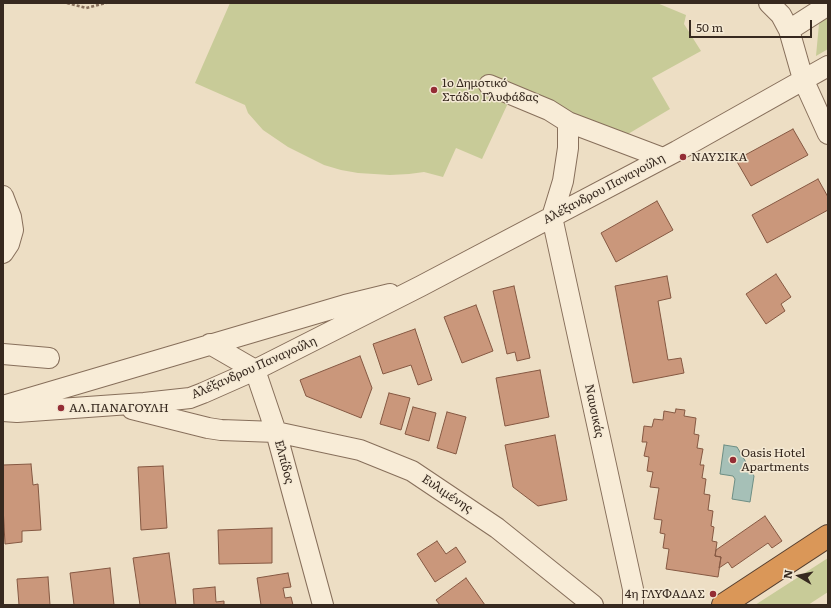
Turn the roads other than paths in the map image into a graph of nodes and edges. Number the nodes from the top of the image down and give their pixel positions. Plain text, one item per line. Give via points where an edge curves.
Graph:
1 (769, 3) edge
2 (828, 4) edge
3 (789, 30) junction
4 (828, 66) edge
5 (803, 79) junction
6 (489, 85) dead end
7 (568, 122) junction
8 (828, 134) edge
9 (663, 158) junction
10 (3, 196) edge
11 (552, 216) junction
12 (3, 253) edge
13 (421, 286) junction
14 (210, 344) junction
15 (3, 354) edge
16 (49, 358) dead end
17 (256, 370) junction
18 (117, 405) junction
19 (3, 406) edge
20 (3, 410) edge
21 (276, 432) junction
22 (828, 536) edge
23 (323, 605) edge
24 (594, 605) edge
25 (633, 605) edge
26 (723, 605) edge

1 - 3 street
2 - 3 street
3 - 5 street
4 - 5 street, Αλέξανδρου Παναγούλη
5 - 8 street
5 - 9 street, Αλέξανδρου Παναγούλη
6 - 7 street via 549,110
7 - 9 street
7 - 11 street via 568,148 563,182
9 - 11 street, Αλέξανδρου Παναγούλη
10 - 12 street via 12,217 13,230
11 - 13 street, Αλέξανδρου Παναγούλη
11 - 25 street, Ναυσικάς via 633,589
13 - 14 street, Αλέξανδρου Παναγούλη
13 - 17 street, Αλέξανδρου Παναγούλη
14 - 17 street
14 - 19 street, Αλέξανδρου Παναγούλη
15 - 16 street
17 - 18 street, Αλέξανδρου Παναγούλη via 190,398
17 - 21 street, Ελπίδος
18 - 20 street, Αλέξανδρου Παναγούλη via 17,412
18 - 21 street, Ευλιμένης via 208,428
21 - 23 street, Ελπίδος
21 - 24 street, Ευλιμένης via 360,450 412,471 497,528
22 - 26 highway

